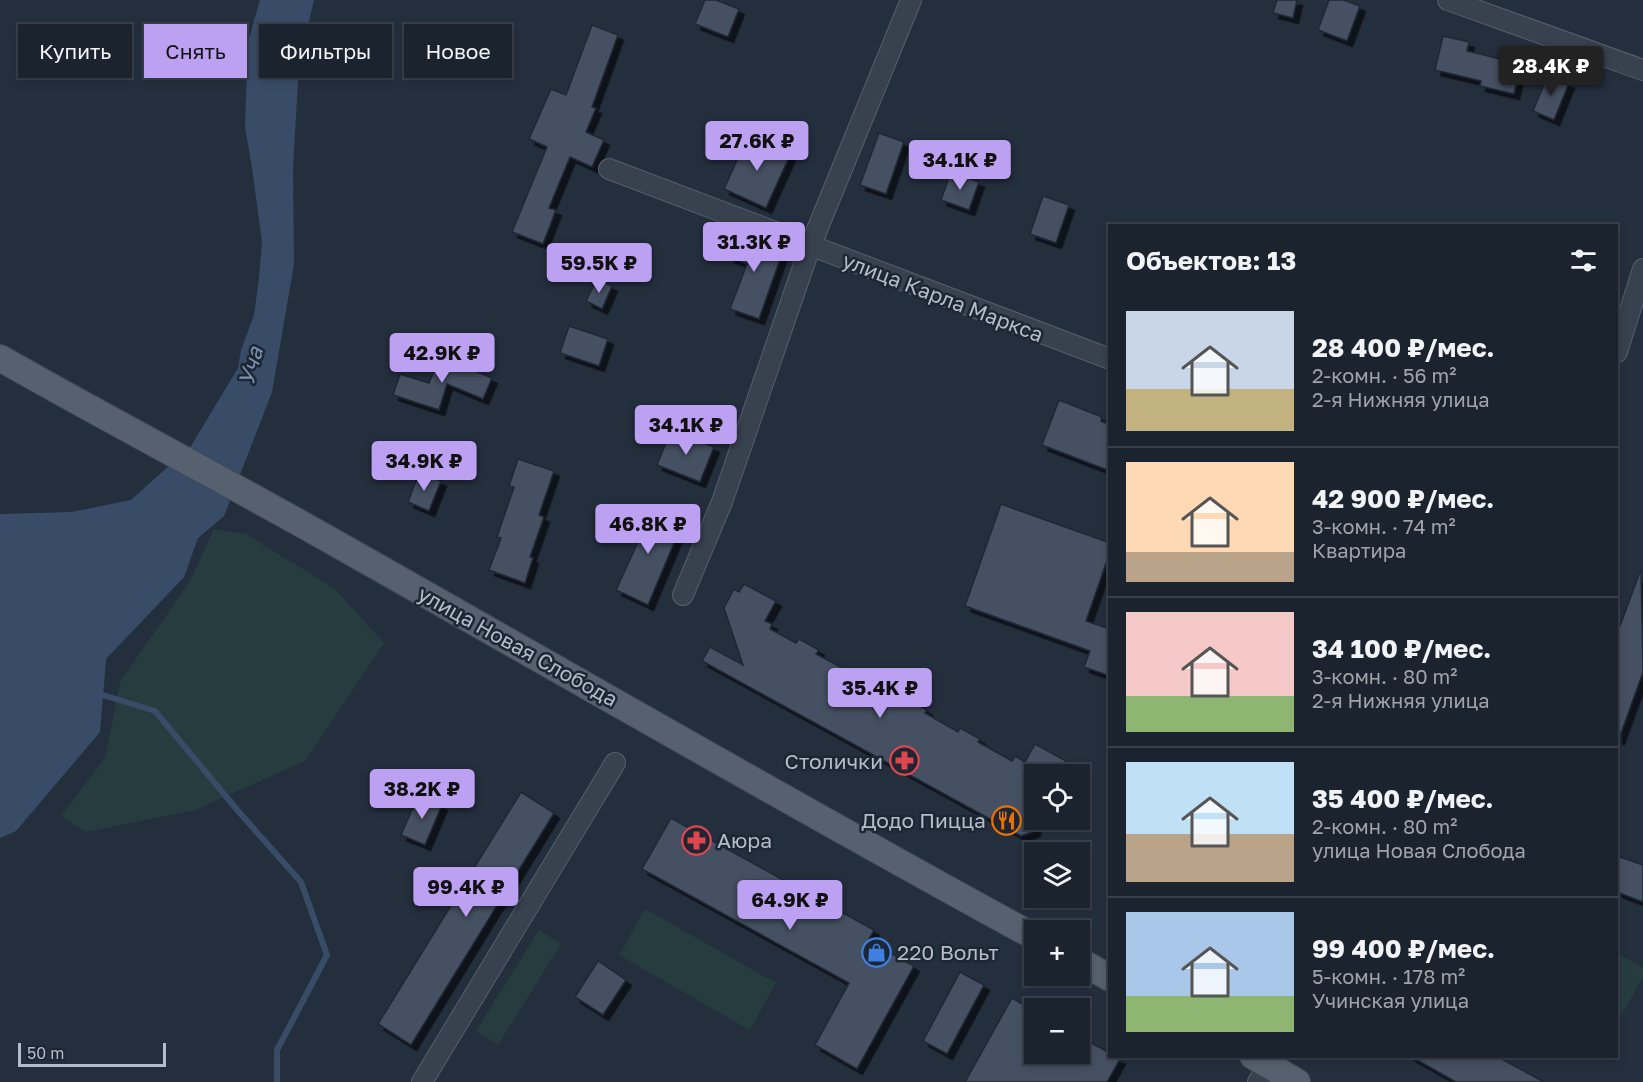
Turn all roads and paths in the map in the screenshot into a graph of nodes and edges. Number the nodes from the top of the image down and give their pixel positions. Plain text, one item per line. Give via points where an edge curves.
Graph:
1 (911, 0) edge
2 (1448, 0) edge
3 (1643, 70) edge
4 (609, 169) dead end
5 (810, 247) junction
6 (1643, 269) edge
7 (1618, 349) edge
8 (0, 358) edge
9 (1108, 358) edge
10 (683, 595) dead end
11 (615, 763) dead end
12 (1024, 931) edge
13 (1090, 967) edge
14 (1108, 977) edge
15 (1264, 1065) edge
16 (422, 1082) edge
17 (1297, 1082) edge

1 - 5 street
2 - 3 street
4 - 5 street, улица Карла Маркса
5 - 9 street, улица Карла Маркса
5 - 10 street via 722,502
6 - 7 street
8 - 12 main road, улица Новая Слобода
11 - 16 street
13 - 14 main road
15 - 17 main road

